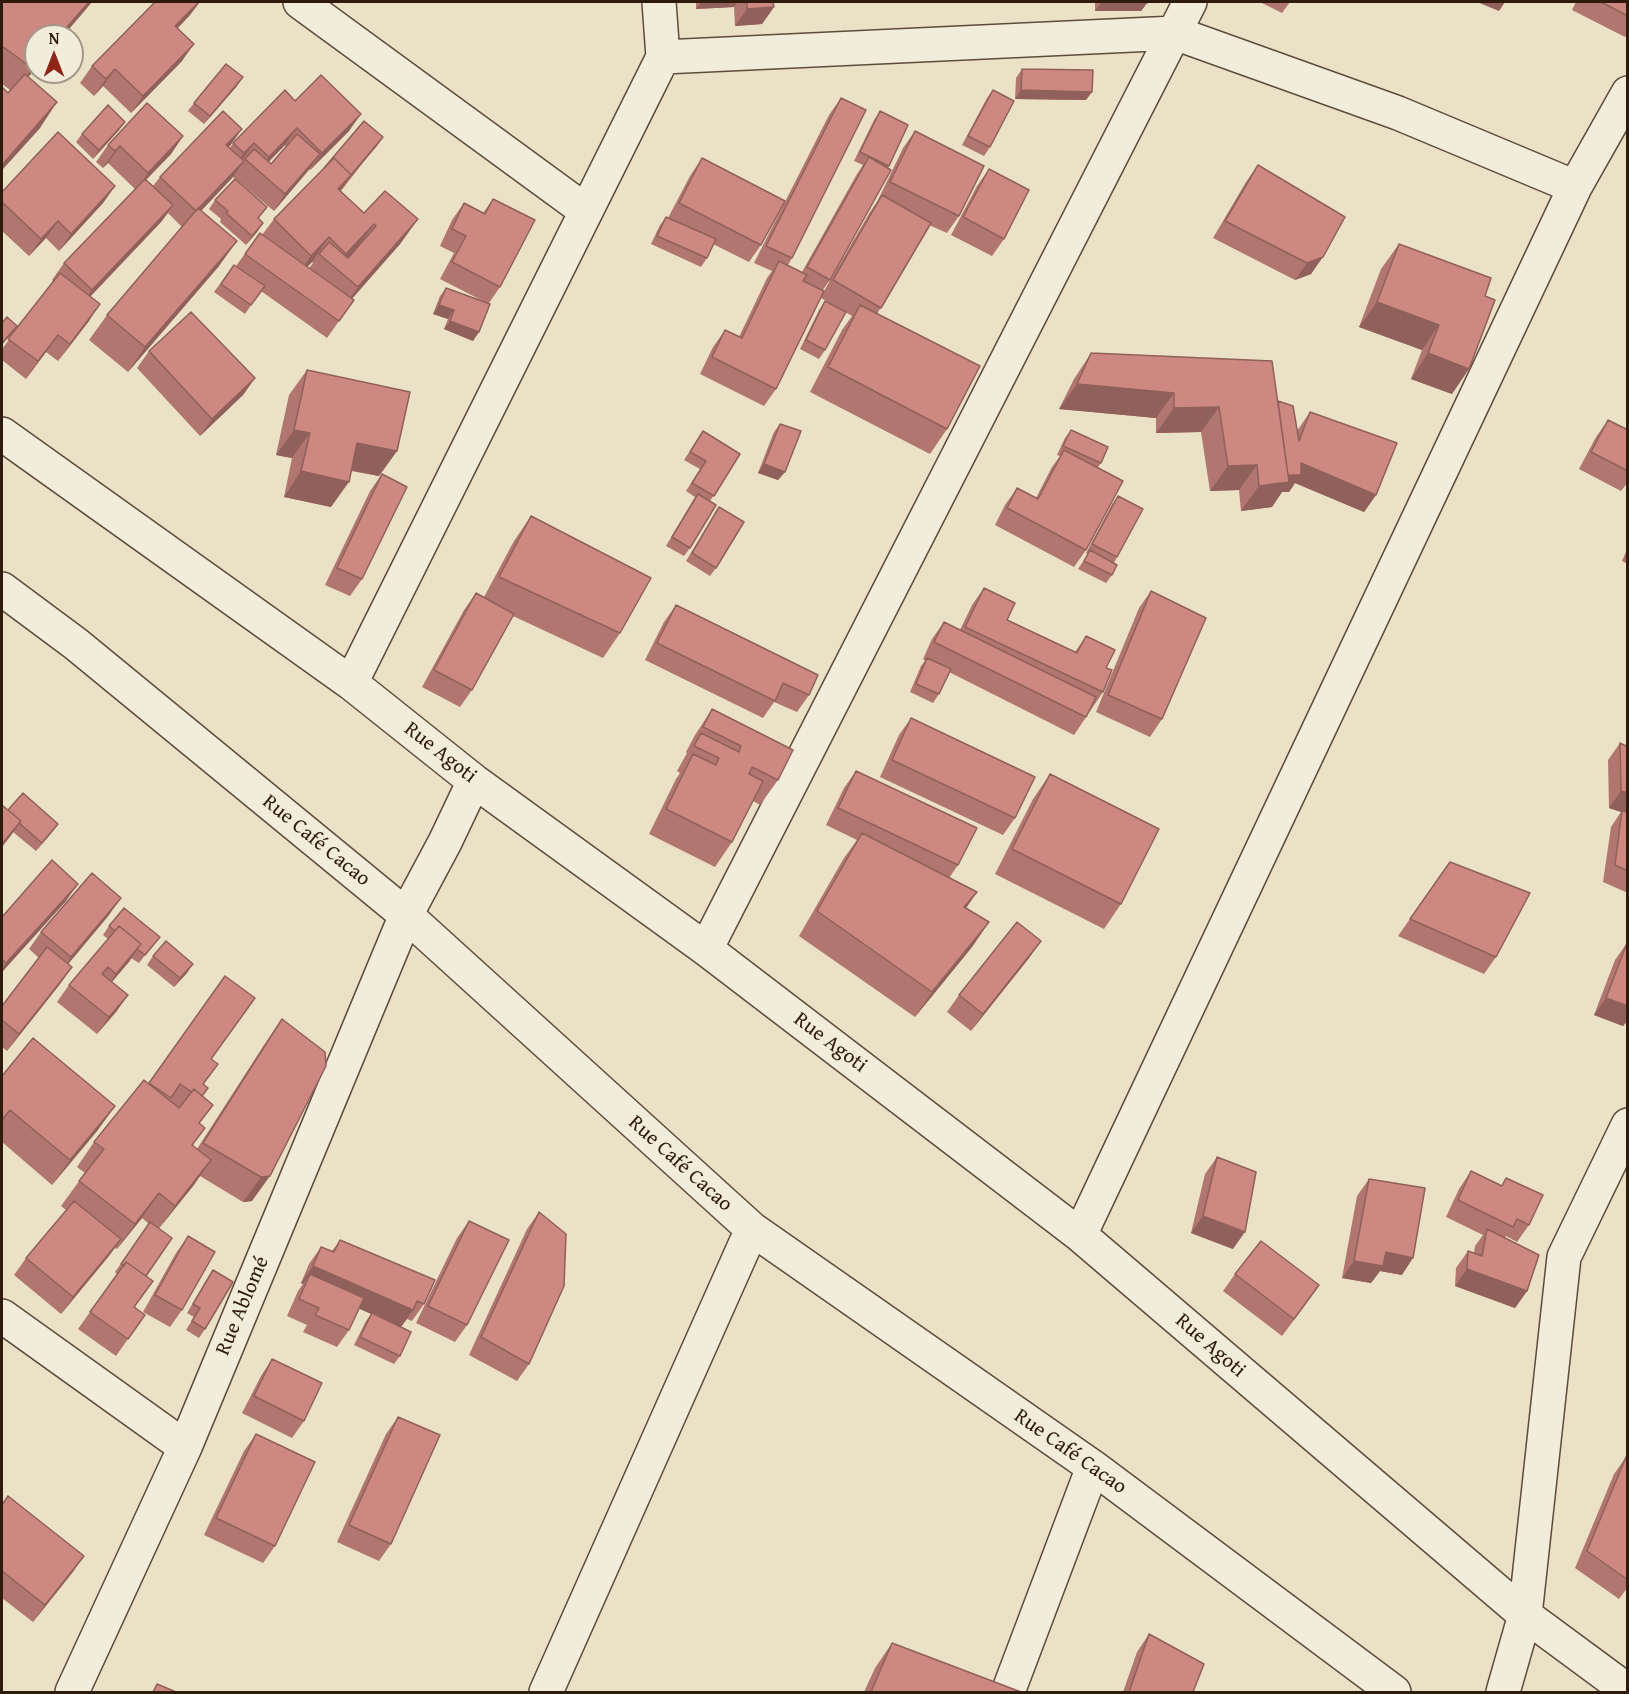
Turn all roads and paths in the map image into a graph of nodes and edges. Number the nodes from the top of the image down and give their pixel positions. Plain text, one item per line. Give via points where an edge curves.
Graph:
1 (300, 2) edge
2 (659, 2) edge
3 (1190, 2) edge
4 (1175, 33) junction
5 (663, 57) junction
6 (1628, 93) edge
7 (1575, 187) junction
8 (586, 211) junction
9 (2, 435) edge
10 (2, 589) edge
11 (351, 683) junction
12 (474, 781) junction
13 (406, 915) junction
14 (706, 949) junction
15 (1628, 1125) edge
16 (752, 1229) junction
17 (1080, 1234) junction
18 (2, 1316) edge
19 (185, 1447) junction
20 (1093, 1467) junction
21 (1525, 1615) junction
22 (1628, 1691) edge
23 (72, 1692) edge
24 (546, 1692) edge
25 (1008, 1692) edge
26 (1394, 1692) edge
27 (1503, 1692) edge

1 - 8 street
2 - 5 street
3 - 4 street
4 - 5 street
4 - 7 street via 1398,113
4 - 14 street
5 - 8 street
6 - 7 street
7 - 17 street
8 - 11 street
9 - 11 street, Rue Agoti
10 - 13 street, Rue Café Cacao via 76,644
11 - 12 street, Rue Agoti
12 - 13 street, Rue Ablomé
12 - 14 street, Rue Agoti
13 - 16 street, Rue Café Cacao
13 - 19 street, Rue Ablomé
14 - 17 street, Rue Agoti
15 - 21 street via 1564,1257
16 - 20 street, Rue Café Cacao
16 - 24 street
17 - 21 street, Rue Agoti
18 - 19 street
19 - 23 street, Rue Ablomé
20 - 25 street
20 - 26 street, Rue Café Cacao
21 - 22 street, Rue Agoti
21 - 27 street

